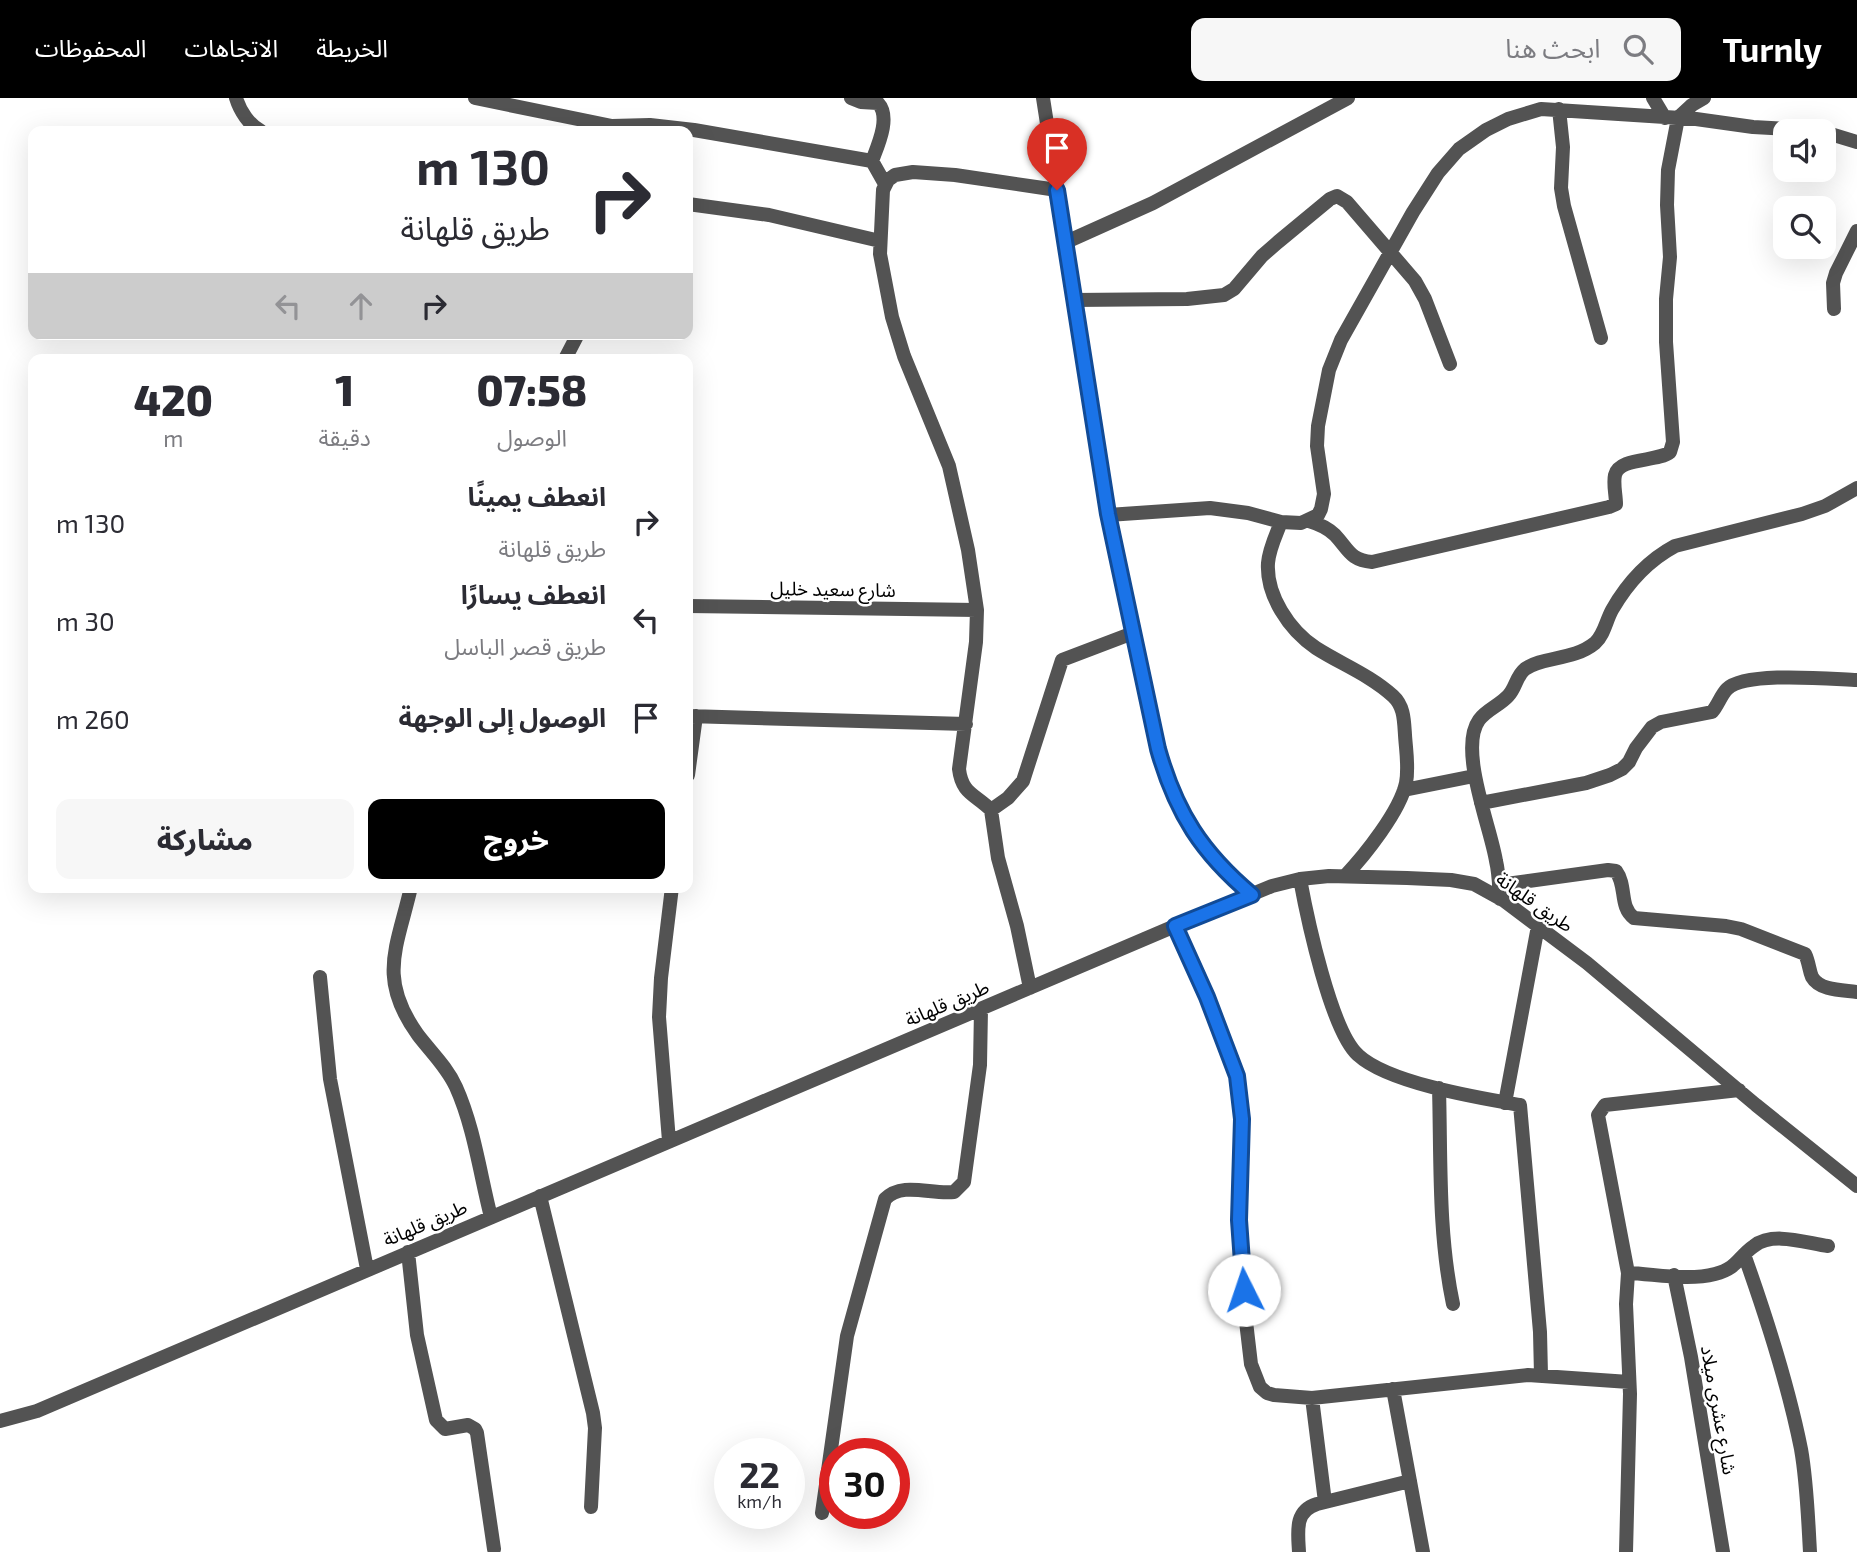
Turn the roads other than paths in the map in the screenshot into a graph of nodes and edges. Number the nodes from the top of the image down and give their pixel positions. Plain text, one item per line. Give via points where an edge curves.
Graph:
1 (236, 98) edge
2 (475, 98) edge
3 (851, 98) edge
4 (1043, 98) edge
5 (1348, 98) edge
6 (1653, 98) edge
7 (1704, 98) edge
8 (1559, 109) junction
9 (1672, 118) junction
10 (253, 126) edge
11 (659, 126) edge
12 (1773, 128) edge
13 (693, 130) edge
14 (1836, 136) edge
15 (1857, 142) edge
16 (872, 162) junction
17 (885, 184) junction
18 (1057, 190) junction
19 (693, 205) edge
20 (1857, 231) edge
21 (880, 241) junction
22 (1065, 243) junction
23 (1391, 251) junction
24 (1073, 300) junction
25 (1834, 309) dead end
26 (1601, 338) dead end
27 (1450, 365) dead end
28 (1857, 488) edge
29 (1108, 514) junction
30 (1309, 521) junction
31 (1281, 522) junction
32 (693, 606) edge
33 (977, 610) junction
34 (1133, 633) junction
35 (1857, 680) edge
36 (693, 716) edge
37 (966, 724) junction
38 (1474, 776) junction
39 (1404, 790) junction
40 (1481, 803) junction
41 (990, 810) junction
42 (1345, 876) junction
43 (1300, 879) junction
44 (1500, 892) junction
45 (409, 893) edge
46 (671, 893) edge
47 (1252, 895) junction
48 (1175, 926) junction
49 (1538, 926) junction
50 (320, 977) dead end
51 (1030, 988) junction
52 (1857, 992) edge
53 (981, 1009) junction
54 (1439, 1088) junction
55 (1739, 1090) junction
56 (1505, 1103) junction
57 (669, 1141) junction
58 (1854, 1178) edge
59 (540, 1196) junction
60 (491, 1217) junction
61 (1828, 1247) dead end
62 (408, 1252) junction
63 (1745, 1257) junction
64 (367, 1269) junction
65 (1628, 1272) junction
66 (1674, 1275) junction
67 (1453, 1304) dead end
68 (1541, 1375) junction
69 (1629, 1382) junction
70 (1393, 1389) junction
71 (1312, 1398) junction
72 (0, 1422) edge
73 (833, 1438) edge
74 (1410, 1481) junction
75 (1325, 1502) junction
76 (591, 1507) dead end
77 (495, 1549) dead end
78 (1299, 1552) edge
79 (1423, 1552) edge
80 (1626, 1552) edge
81 (1723, 1552) edge
82 (1810, 1552) edge

1 - 10 street
2 - 11 street via 612,125
3 - 16 street via 878,103 882,108
4 - 18 street
5 - 22 street via 1153,203
6 - 9 street
7 - 9 street
8 - 9 street
8 - 23 street via 1508,119 1459,149 1438,173
8 - 26 street via 1564,206
9 - 12 street
9 - 30 street via 1666,299 1670,453 1618,469 1616,504 1609,507 1372,562 1355,559 1335,535
13 - 16 street
14 - 15 street
16 - 17 street
17 - 18 street via 895,175 913,172
17 - 21 street
18 - 22 street
19 - 21 street via 769,215
20 - 25 street via 1836,273
21 - 33 street via 897,335 949,466
22 - 24 street
23 - 24 street via 1337,195 1262,256 1224,295
23 - 27 street via 1425,299
23 - 30 street via 1329,370 1317,446 1324,494 1321,509
24 - 29 street
28 - 38 street via 1825,506 1675,546 1653,558 1622,595 1594,643 1578,653 1526,668 1508,697 1479,720 1474,734
29 - 31 street via 1210,508
29 - 34 street
30 - 31 street
31 - 39 street via 1268,560 1276,601 1288,622 1312,646 1363,674 1398,702 1405,723
32 - 33 street, شارع سعيد خليل
33 - 37 street
34 - 41 street via 1062,660 1023,781
34 - 47 street via 1167,783 1202,845
35 - 40 street via 1743,682 1726,690 1712,712 1653,727 1622,769 1586,783
36 - 37 street
37 - 41 street via 960,780 967,792
38 - 39 street
38 - 40 street
39 - 42 street via 1365,854
40 - 44 street
41 - 51 street
42 - 43 street, طريق قلهانة
42 - 44 street, طريق قلهانة via 1451,880
43 - 47 street, طريق قلهانة
43 - 54 street via 1328,991 1355,1053 1373,1066
44 - 49 street, طريق قلهانة
44 - 52 street via 1616,871 1626,912 1634,918 1741,929 1805,954 1818,984
45 - 60 street via 396,946 393,984 399,1006 455,1086
46 - 57 street via 659,1017
47 - 48 street, طريق قلهانة
48 - 51 street, طريق قلهانة
48 - 71 street via 1237,1076 1242,1119 1239,1220 1251,1364 1267,1393
49 - 55 street, طريق قلهانة
49 - 56 street
50 - 64 street via 330,1079
51 - 53 street, طريق قلهانة
53 - 57 street, طريق قلهانة
53 - 73 street via 980,1065 964,1182 954,1192 903,1190 885,1199 847,1336
54 - 56 street
54 - 67 street via 1443,1219
55 - 58 street, طريق قلهانة
55 - 65 street via 1605,1105 1599,1110
56 - 68 street via 1521,1105
57 - 59 street, طريق قلهانة
59 - 60 street, طريق قلهانة
59 - 76 street via 593,1413
60 - 62 street, طريق قلهانة
61 - 63 street via 1770,1239 1756,1244
62 - 64 street, طريق قلهانة
62 - 77 street via 417,1335 436,1420 445,1429 468,1425 479,1437
63 - 66 street via 1714,1274
63 - 82 street via 1796,1425
64 - 72 street, طريق قلهانة via 37,1411
65 - 66 street
65 - 69 street
66 - 81 street, شارع عشرى ميلاد
68 - 69 street
68 - 70 street
69 - 80 street
70 - 71 street
70 - 74 street
71 - 75 street
74 - 75 street
74 - 79 street
75 - 78 street via 1302,1513

